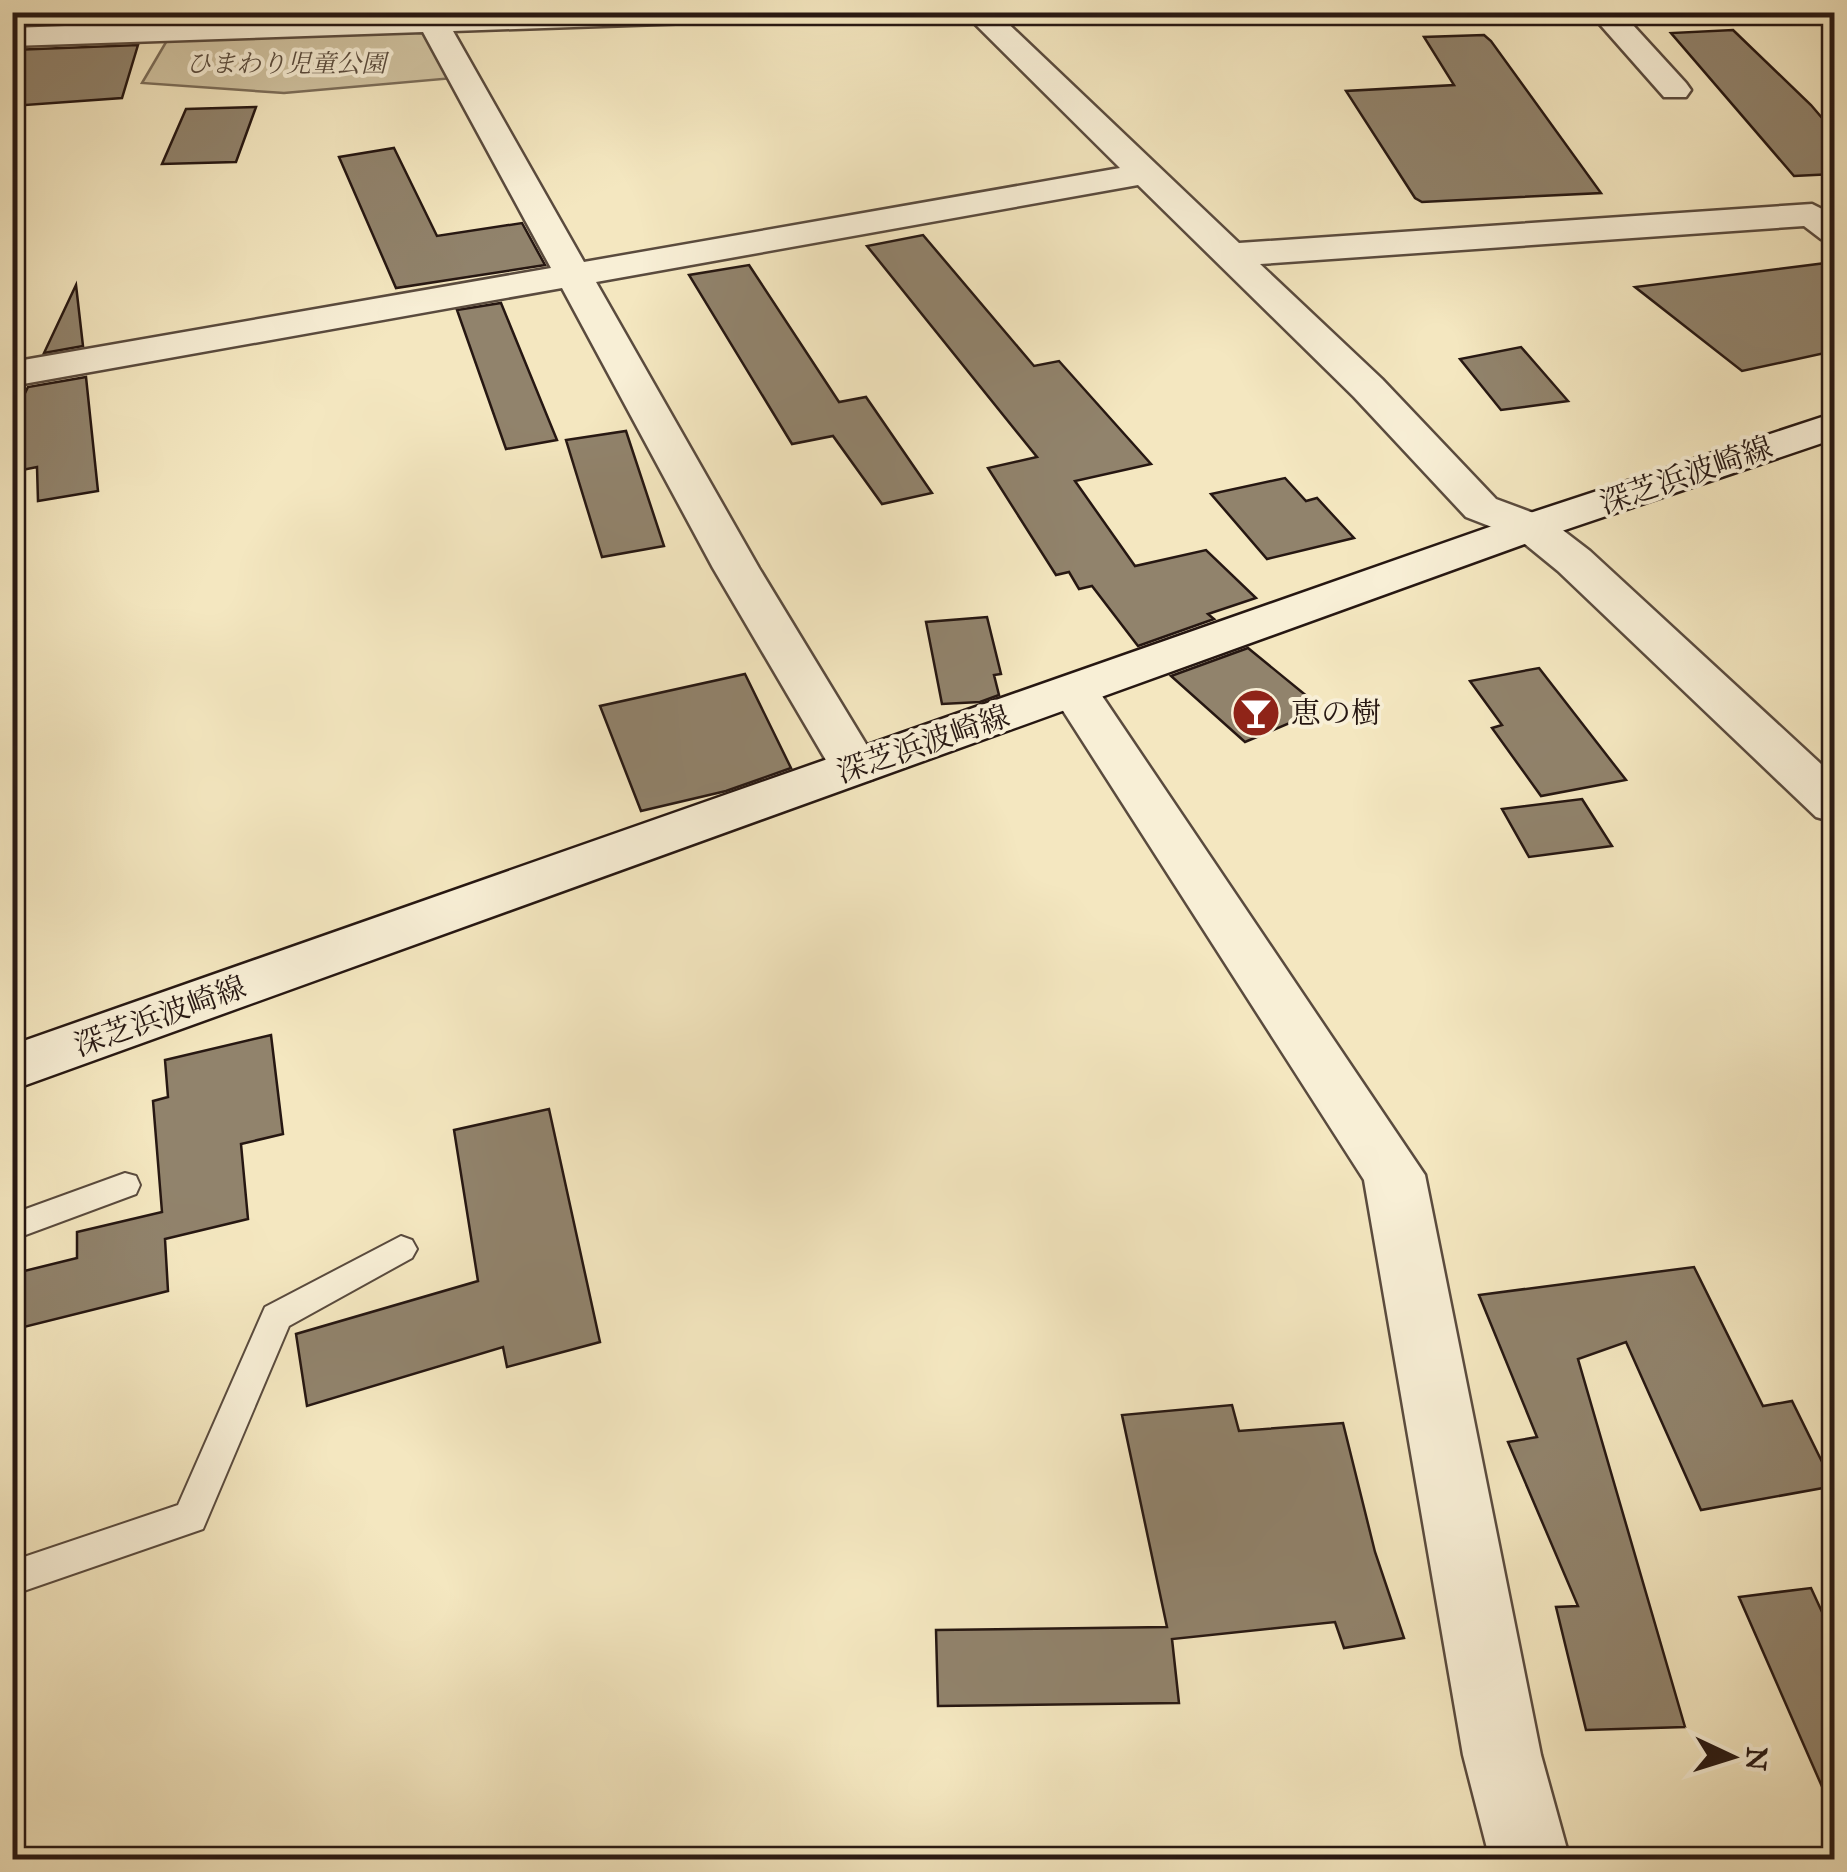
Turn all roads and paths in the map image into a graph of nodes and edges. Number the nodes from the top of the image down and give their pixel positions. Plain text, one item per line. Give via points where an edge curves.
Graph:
1 (749, 12) edge
2 (978, 12) edge
3 (1604, 12) edge
4 (432, 21) junction
5 (12, 36) edge
6 (1675, 90) dead end
7 (1143, 174) junction
8 (1834, 231) edge
9 (1228, 255) junction
10 (576, 275) junction
11 (12, 374) edge
12 (1834, 425) edge
13 (1531, 527) junction
14 (1075, 692) junction
15 (855, 767) junction
16 (1834, 805) edge
17 (12, 1068) edge
18 (125, 1185) dead end
19 (12, 1227) edge
20 (401, 1249) dead end
21 (12, 1578) edge
22 (1530, 1860) edge

1 - 4 street
2 - 7 street
3 - 6 street
4 - 5 street
4 - 10 street
7 - 9 street
7 - 10 street
8 - 9 street via 1812,215
9 - 13 street via 1482,508
10 - 11 street
10 - 15 street via 736,568
12 - 13 street, 深芝浜波崎線
13 - 14 street, 深芝浜波崎線
13 - 16 street
14 - 15 street, 深芝浜波崎線
14 - 22 street via 1394,1175 1502,1755
15 - 17 street, 深芝浜波崎線
18 - 19 lane
20 - 21 lane via 278,1317 190,1516

